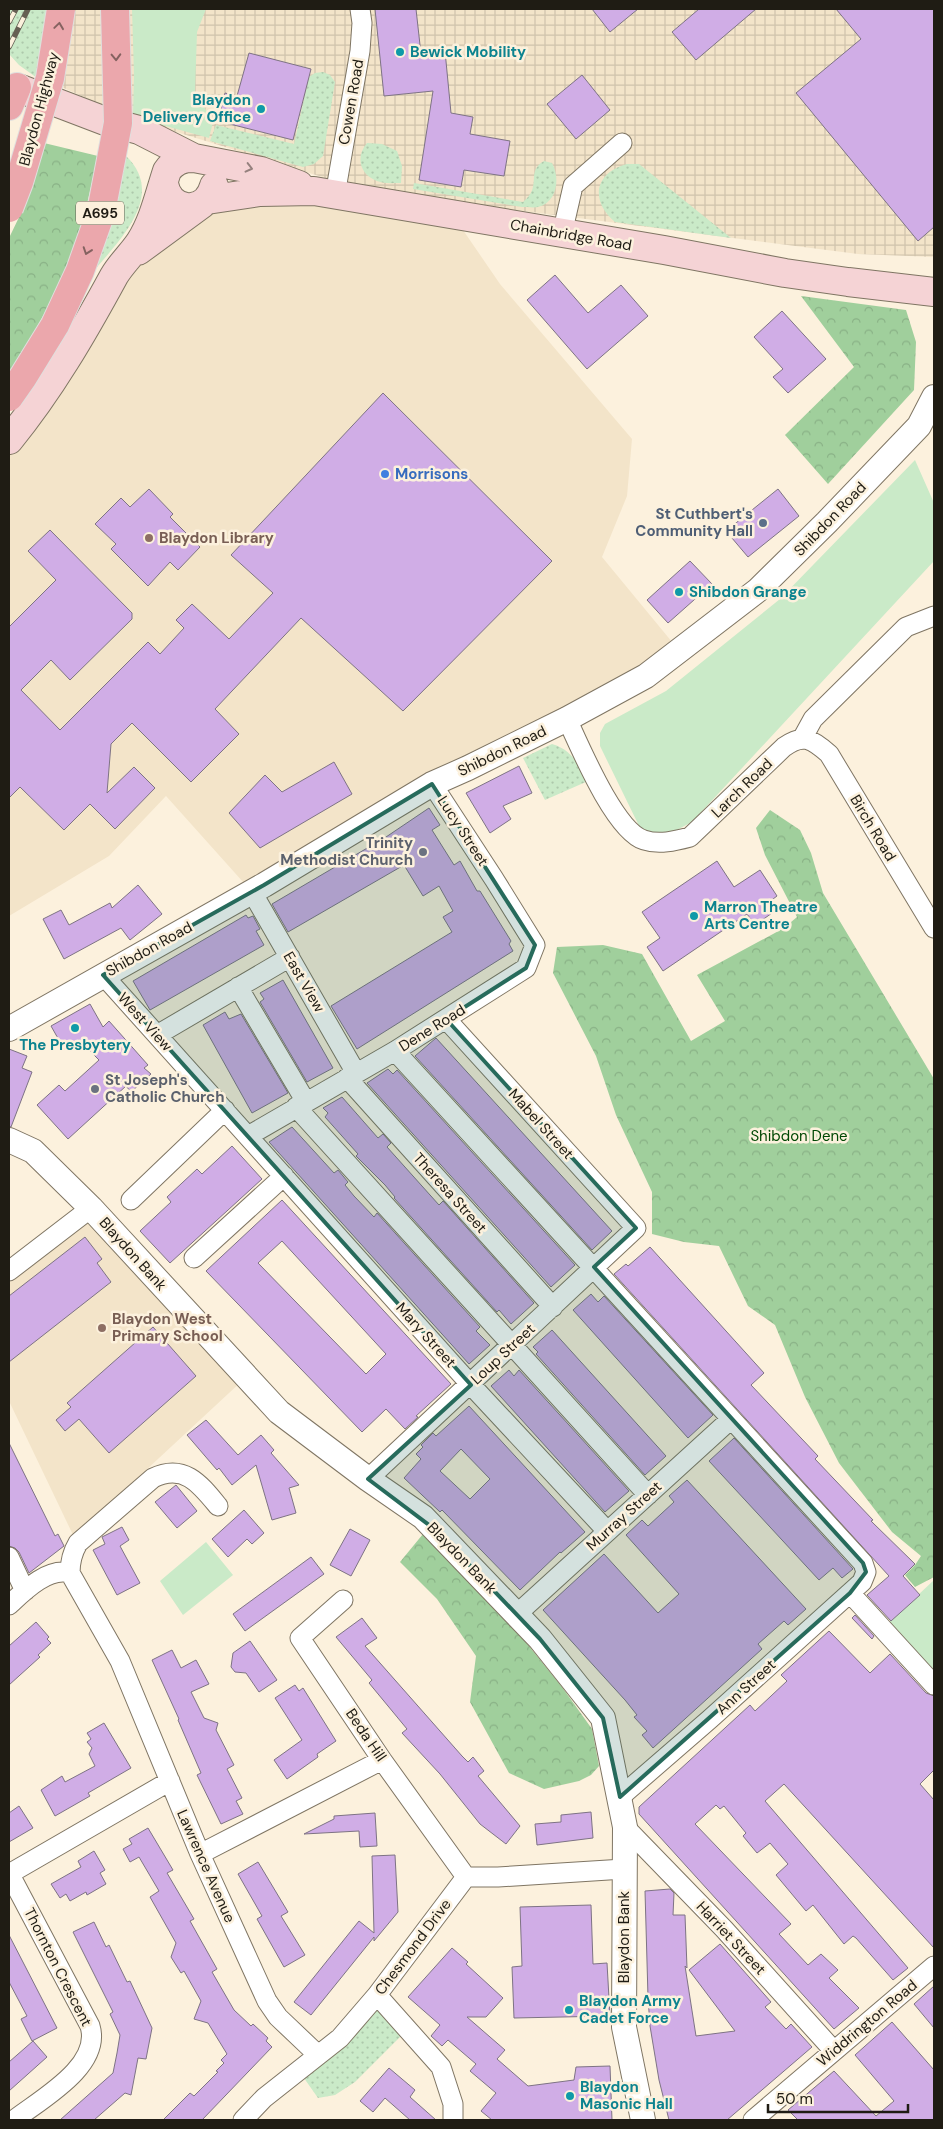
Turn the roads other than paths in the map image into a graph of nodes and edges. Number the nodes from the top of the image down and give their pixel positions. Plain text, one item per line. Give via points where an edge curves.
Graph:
1 (61, 9) edge
2 (115, 9) edge
3 (360, 9) edge
4 (12, 92) edge
5 (104, 121) junction
6 (622, 143) dead end
7 (198, 159) junction
8 (164, 182) junction
9 (325, 193) junction
10 (204, 202) junction
11 (9, 208) edge
12 (562, 234) junction
13 (131, 256) junction
14 (934, 292) edge
15 (9, 397) edge
16 (934, 397) edge
17 (9, 440) edge
18 (934, 616) edge
19 (567, 719) junction
20 (802, 739) junction
21 (432, 784) junction
22 (494, 879) joint
23 (252, 892) junction
24 (934, 928) edge
25 (290, 957) junction
26 (103, 975) junction
27 (238, 988) junction
28 (446, 1020) junction
29 (9, 1029) edge
30 (157, 1036) junction
31 (395, 1051) junction
32 (352, 1076) junction
33 (302, 1104) junction
34 (225, 1110) junction
35 (248, 1136) junction
36 (9, 1140) edge
37 (284, 1176) junction
38 (130, 1200) dead end
39 (91, 1208) junction
40 (636, 1228) joint
41 (194, 1258) dead end
42 (594, 1267) junction
43 (9, 1271) edge
44 (553, 1307) junction
45 (512, 1345) junction
46 (471, 1385) junction
47 (731, 1419) junction
48 (368, 1479) junction
49 (648, 1495) junction
50 (218, 1506) dead end
51 (607, 1531) junction
52 (9, 1557) edge
53 (70, 1573) junction
54 (24, 1591) junction
55 (850, 1593) junction
56 (344, 1600) dead end
57 (9, 1605) edge
58 (516, 1614) junction
59 (934, 1685) edge
60 (382, 1760) junction
61 (170, 1781) junction
62 (620, 1797) junction
63 (625, 1827) junction
64 (200, 1854) junction
65 (624, 1868) junction
66 (9, 1874) edge
67 (466, 1877) junction
68 (934, 1966) edge
69 (377, 1994) junction
70 (834, 2051) junction
71 (318, 2055) junction
72 (766, 2117) edge
73 (14, 2120) edge
74 (243, 2120) edge
75 (453, 2120) edge
76 (642, 2120) edge

11 -> 1 main road, Blaydon Highway, bridge via 50,78
2 -> 15 main road, A695, bridge via 118,123 101,212 55,325
3 - 9 street, Cowen Road via 360,52
4 - 5 main road
5 - 7 main road via 139,130
5 - 8 main road via 143,148
6 - 12 street via 574,186
7 - 8 main road via 178,160
7 -> 9 main road via 242,166
7 - 10 main road via 207,165 214,179 212,194
8 - 10 main road via 166,192 177,204 194,207
8 - 13 main road via 150,223
9 - 10 main road, Chainbridge Road via 260,192
9 - 12 main road, Chainbridge Road
10 - 13 main road
12 - 14 main road, Chainbridge Road via 785,273
13 - 17 main road via 116,273 71,351
16 - 19 street, Shibdon Road via 919,426 758,590 646,676
18 - 20 street via 906,627 813,719
19 - 20 street, Larch Road via 595,778 622,823 644,840 657,842 690,837 784,747
19 - 21 street, Shibdon Road
20 - 24 street, Birch Road via 809,739 829,754
21 - 22 street, Lucy Street
21 - 23 street, Shibdon Road
22 - 28 street, Dene Road via 535,945 531,957 526,968
23 - 25 street, East View
23 - 26 street, Shibdon Road
25 - 27 street
25 - 32 street, East View
26 - 29 street, Shibdon Road
26 - 30 street, West View
27 - 30 street
27 - 33 street
28 - 31 street, Dene Road
28 - 40 street, Mabel Street
30 - 34 street, West View
31 - 32 street, Dene Road
31 - 42 street
32 - 33 street, Dene Road
32 - 44 street, Theresa Street
33 - 35 street, Dene Road
33 - 45 street
34 - 35 street, West View
34 - 38 street
35 - 37 street, Mary Street
36 - 39 street, Blaydon Bank via 33,1151
37 - 41 street
37 - 46 street, Mary Street
39 - 43 street
39 - 48 street, Blaydon Bank via 279,1412
40 - 42 street, Loup Street
42 - 44 street, Loup Street
42 - 47 street
44 - 45 street, Loup Street
45 - 46 street, Loup Street
45 - 49 street
46 - 48 street, Loup Street
46 - 51 street, Mary Street
47 - 49 street, Murray Street
47 - 55 street, Ann Street via 863,1563 866,1572 862,1582
48 - 58 street, Blaydon Bank via 423,1517
49 - 51 street, Murray Street
50 - 53 street via 200,1483 191,1478 172,1473 153,1478 78,1543 70,1562
51 - 58 street, Murray Street
52 - 54 street
53 - 54 street via 60,1570 52,1573
53 - 61 street, Lawrence Avenue via 120,1661
54 - 57 street
55 - 59 street
55 - 62 street, Ann Street
56 - 60 street, Beda Hill via 300,1638
58 - 62 street, Blaydon Bank via 603,1718
60 - 64 street
60 - 67 street, Beda Hill
61 - 64 street, Lawrence Avenue
61 - 66 street, Thornton Crescent
62 - 63 street, Blaydon Bank
63 - 65 street, Blaydon Bank
63 - 70 street, Harriet Street
64 - 71 street, Lawrence Avenue via 267,2001 278,2017
65 - 67 street
65 - 76 street, Blaydon Bank via 624,2027
66 - 73 street, Thornton Crescent via 90,2026 92,2039 87,2058 77,2070
67 - 69 street, Chesmond Drive
68 - 70 street, Widdrington Road
69 - 71 street, Chesmond Drive via 340,2038
69 - 75 street via 441,2067 453,2104
70 - 72 street, Widdrington Road
71 - 74 street, Chesmond Drive via 264,2098

